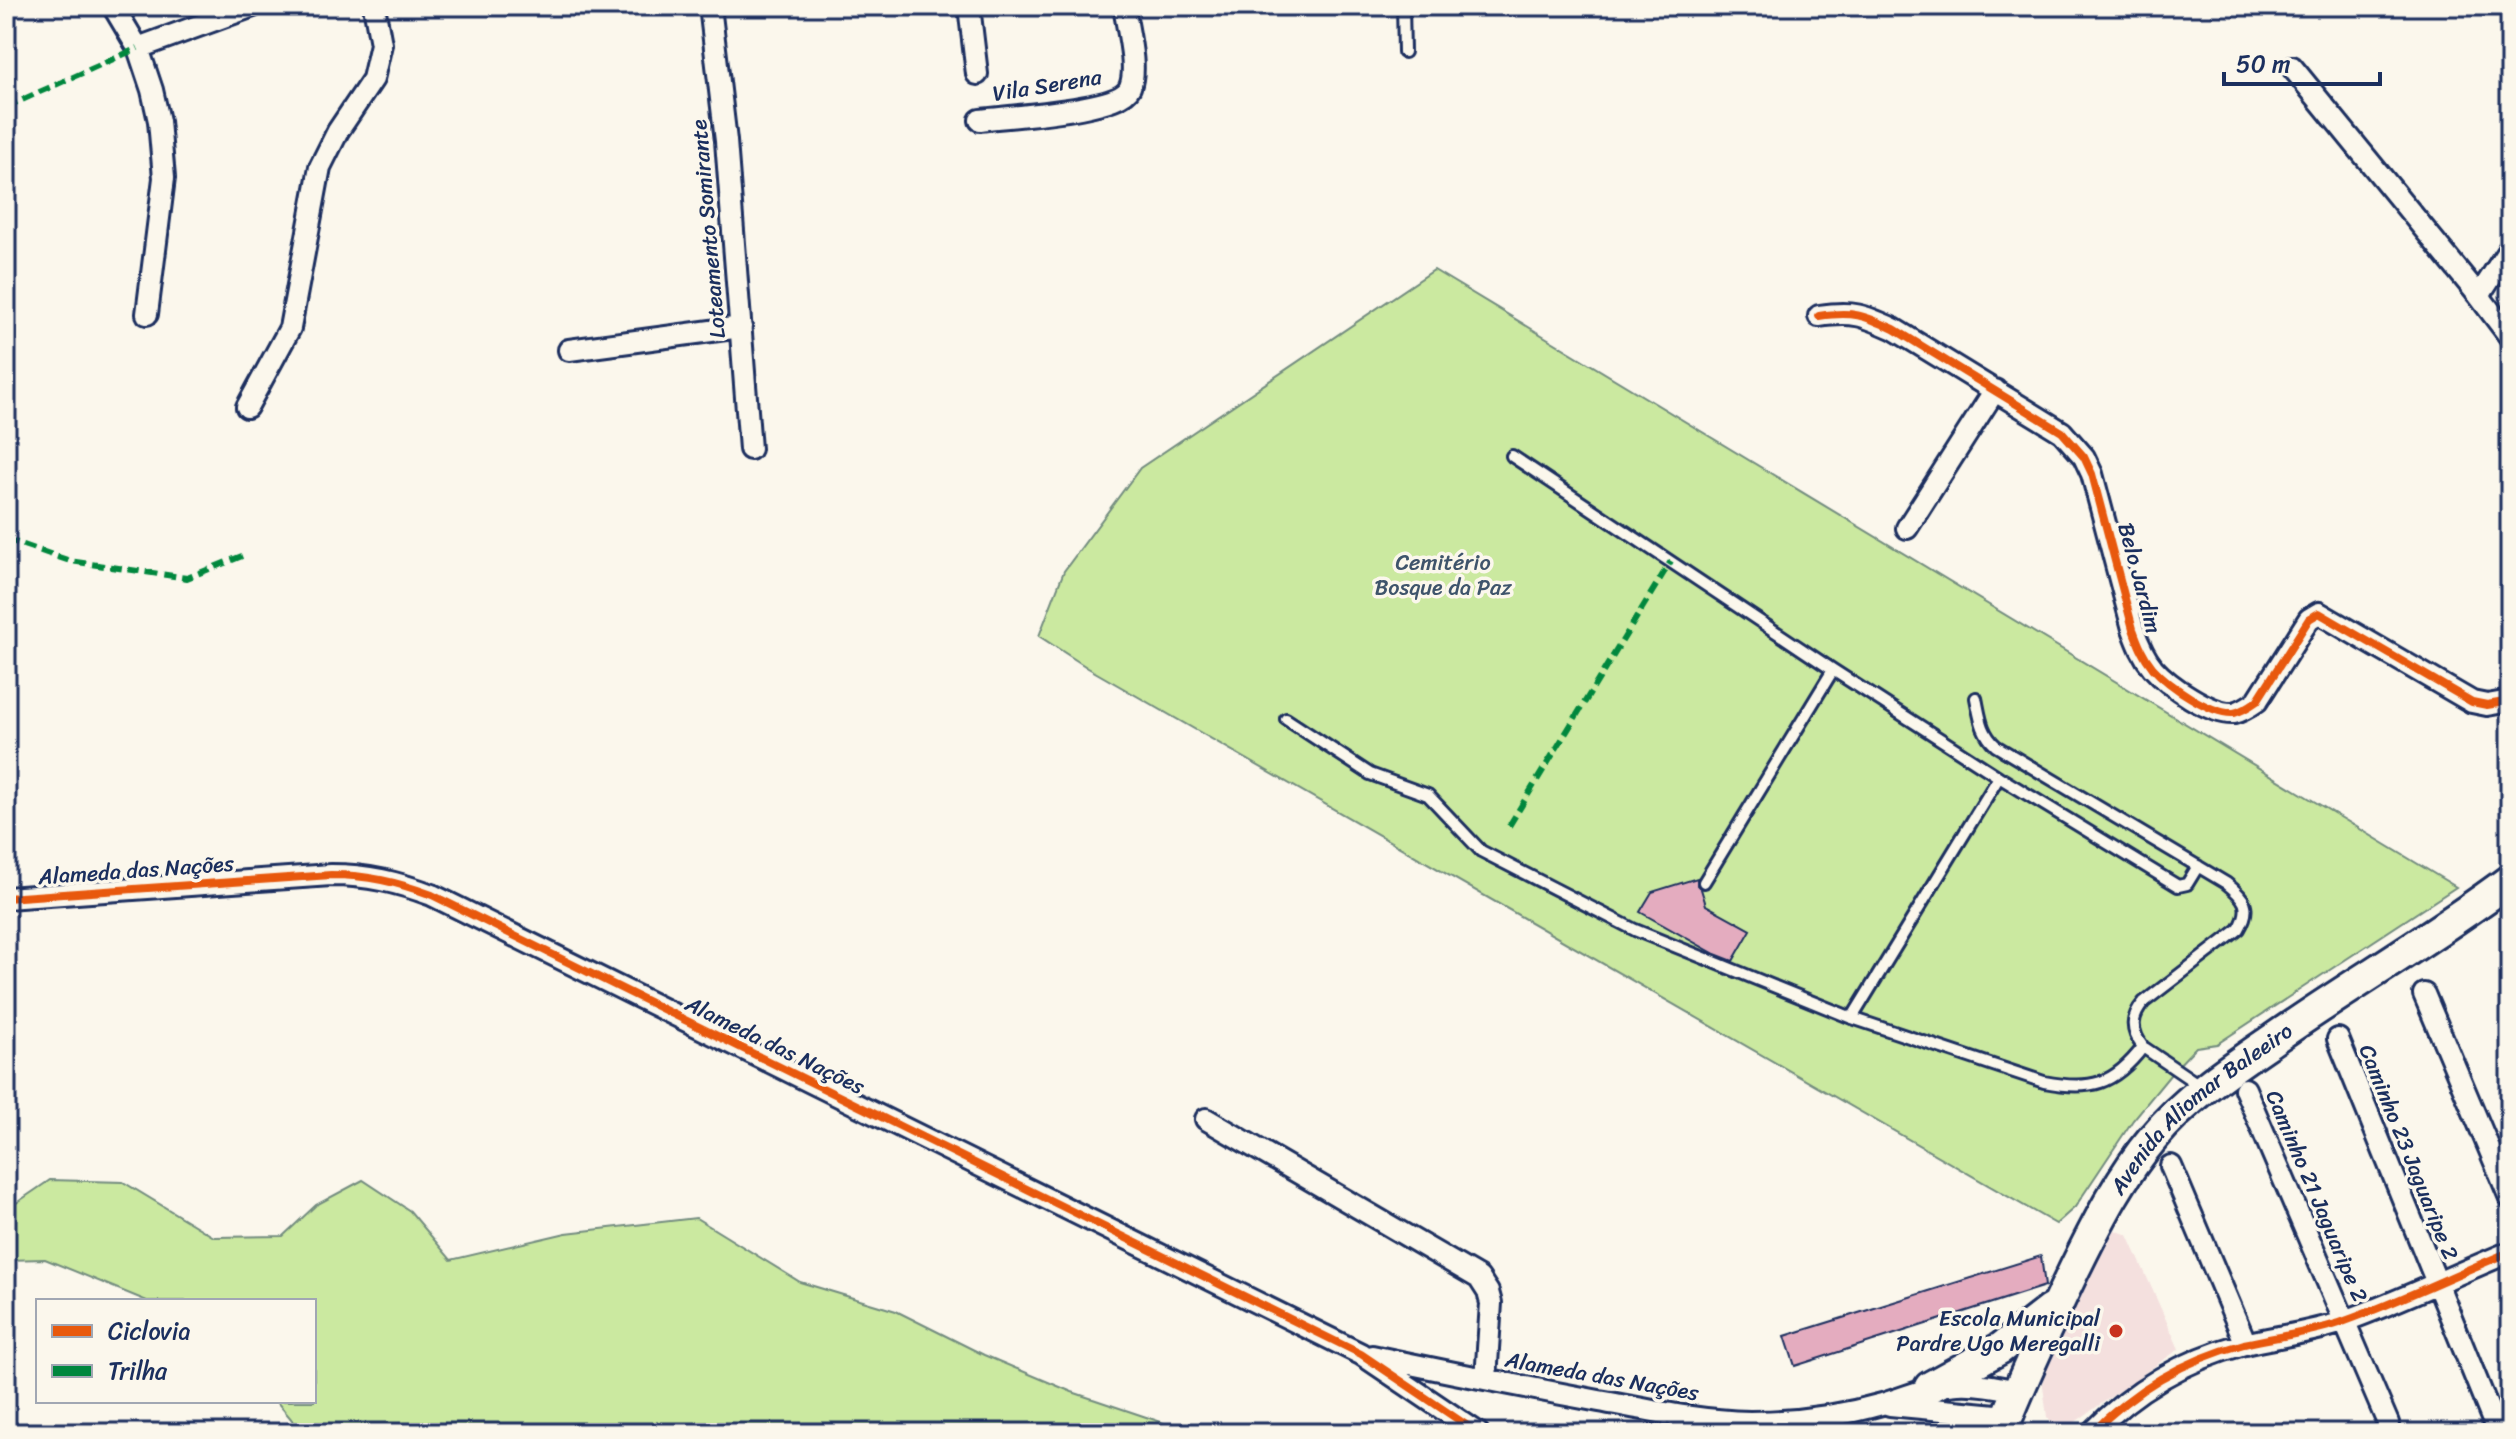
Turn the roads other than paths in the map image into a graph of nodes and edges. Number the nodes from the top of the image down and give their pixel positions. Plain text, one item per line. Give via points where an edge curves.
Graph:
1 (113, 6) edge
2 (253, 6) edge
3 (374, 6) edge
4 (710, 6) edge
5 (969, 6) edge
6 (1124, 6) edge
7 (1403, 6) edge
8 (138, 48) junction
9 (1404, 52) dead end
10 (2292, 67) dead end
11 (977, 74) dead end
12 (980, 120) dead end
13 (2510, 248) edge
14 (2479, 296) junction
15 (147, 314) dead end
16 (1819, 316) dead end
17 (741, 327) junction
18 (2510, 337) edge
19 (569, 350) dead end
20 (1995, 390) junction
21 (247, 407) dead end
22 (750, 449) dead end
23 (1512, 456) dead end
24 (1907, 528) dead end
25 (1833, 670) junction
26 (1976, 698) dead end
27 (2510, 701) edge
28 (1286, 719) dead end
29 (1999, 777) junction
30 (2198, 866) junction
31 (2510, 880) edge
32 (1704, 882) dead end
33 (6, 898) edge
34 (2424, 994) dead end
35 (1852, 1018) junction
36 (2338, 1039) dead end
37 (2143, 1047) junction
38 (2204, 1088) junction
39 (2245, 1089) dead end
40 (1206, 1119) dead end
41 (2171, 1166) dead end
42 (2510, 1198) edge
43 (2510, 1252) edge
44 (2437, 1282) junction
45 (2058, 1304) junction
46 (2345, 1321) junction
47 (2246, 1344) junction
48 (1361, 1354) junction
49 (1486, 1379) junction
50 (1930, 1387) junction
51 (1882, 1404) junction
52 (1837, 1413) junction
53 (2009, 1413) edge
54 (2388, 1423) dead end
55 (1478, 1433) edge
56 (1808, 1433) edge
57 (2092, 1433) edge
58 (2498, 1433) edge

1 - 8 street
2 - 8 street
3 - 21 street via 381,44 373,79 320,167 290,328
4 - 17 street, Loteamento Somirante
5 - 11 street
6 - 12 street, Vila Serena via 1133,77 1127,93 1091,107
7 - 9 lane
8 - 15 street via 159,121 164,178
10 - 14 street
13 - 14 street
14 - 18 street
16 - 20 street, Belo Jardim via 1849,312 1870,318
17 - 19 street
17 - 22 street, Loteamento Somirante
20 - 24 street
20 - 27 street, Belo Jardim via 2062,432 2084,457 2141,651 2167,682 2211,709 2234,713 2257,701 2309,619 2319,613 2472,702
23 - 25 lane
25 - 29 lane
25 - 32 lane
26 - 30 lane via 1982,728 1996,746
28 - 35 lane via 1370,774 1428,795 1481,851 1635,930
29 - 30 lane via 2178,886 2187,884
29 - 35 lane
30 - 37 lane via 2236,891 2246,908 2245,918 2230,938 2136,1011 2132,1023
31 - 38 main road, Avenida Aliomar Baleeiro
33 - 48 street, Alameda das Nações via 331,875 399,882
34 - 42 street
35 - 37 lane via 2065,1086 2116,1076
36 - 44 street, Caminho 23 Jaguaripe 2
37 - 38 lane
38 - 45 main road, Avenida Aliomar Baleeiro via 2130,1167
39 - 46 street, Caminho 21 Jaguaripe 2
40 - 49 street via 1479,1278 1491,1303
41 - 47 street
43 - 44 street
44 - 46 street
44 - 58 street, Caminho 23 Jaguaripe 2
45 - 50 main road via 2001,1348
45 - 53 main road, Avenida Aliomar Baleeiro
46 - 47 street
46 - 54 street, Caminho 21 Jaguaripe 2
47 - 57 street via 2152,1382
48 - 49 street, Alameda das Nações
48 - 55 street, Alameda das Nações
49 - 52 street, Alameda das Nações via 1699,1419 1789,1421
50 - 51 street, Alameda das Nações
50 - 53 street, Alameda das Nações via 1981,1384
51 - 52 street, Alameda das Nações
51 - 53 street, Alameda das Nações
52 - 56 street, Alameda das Nações

